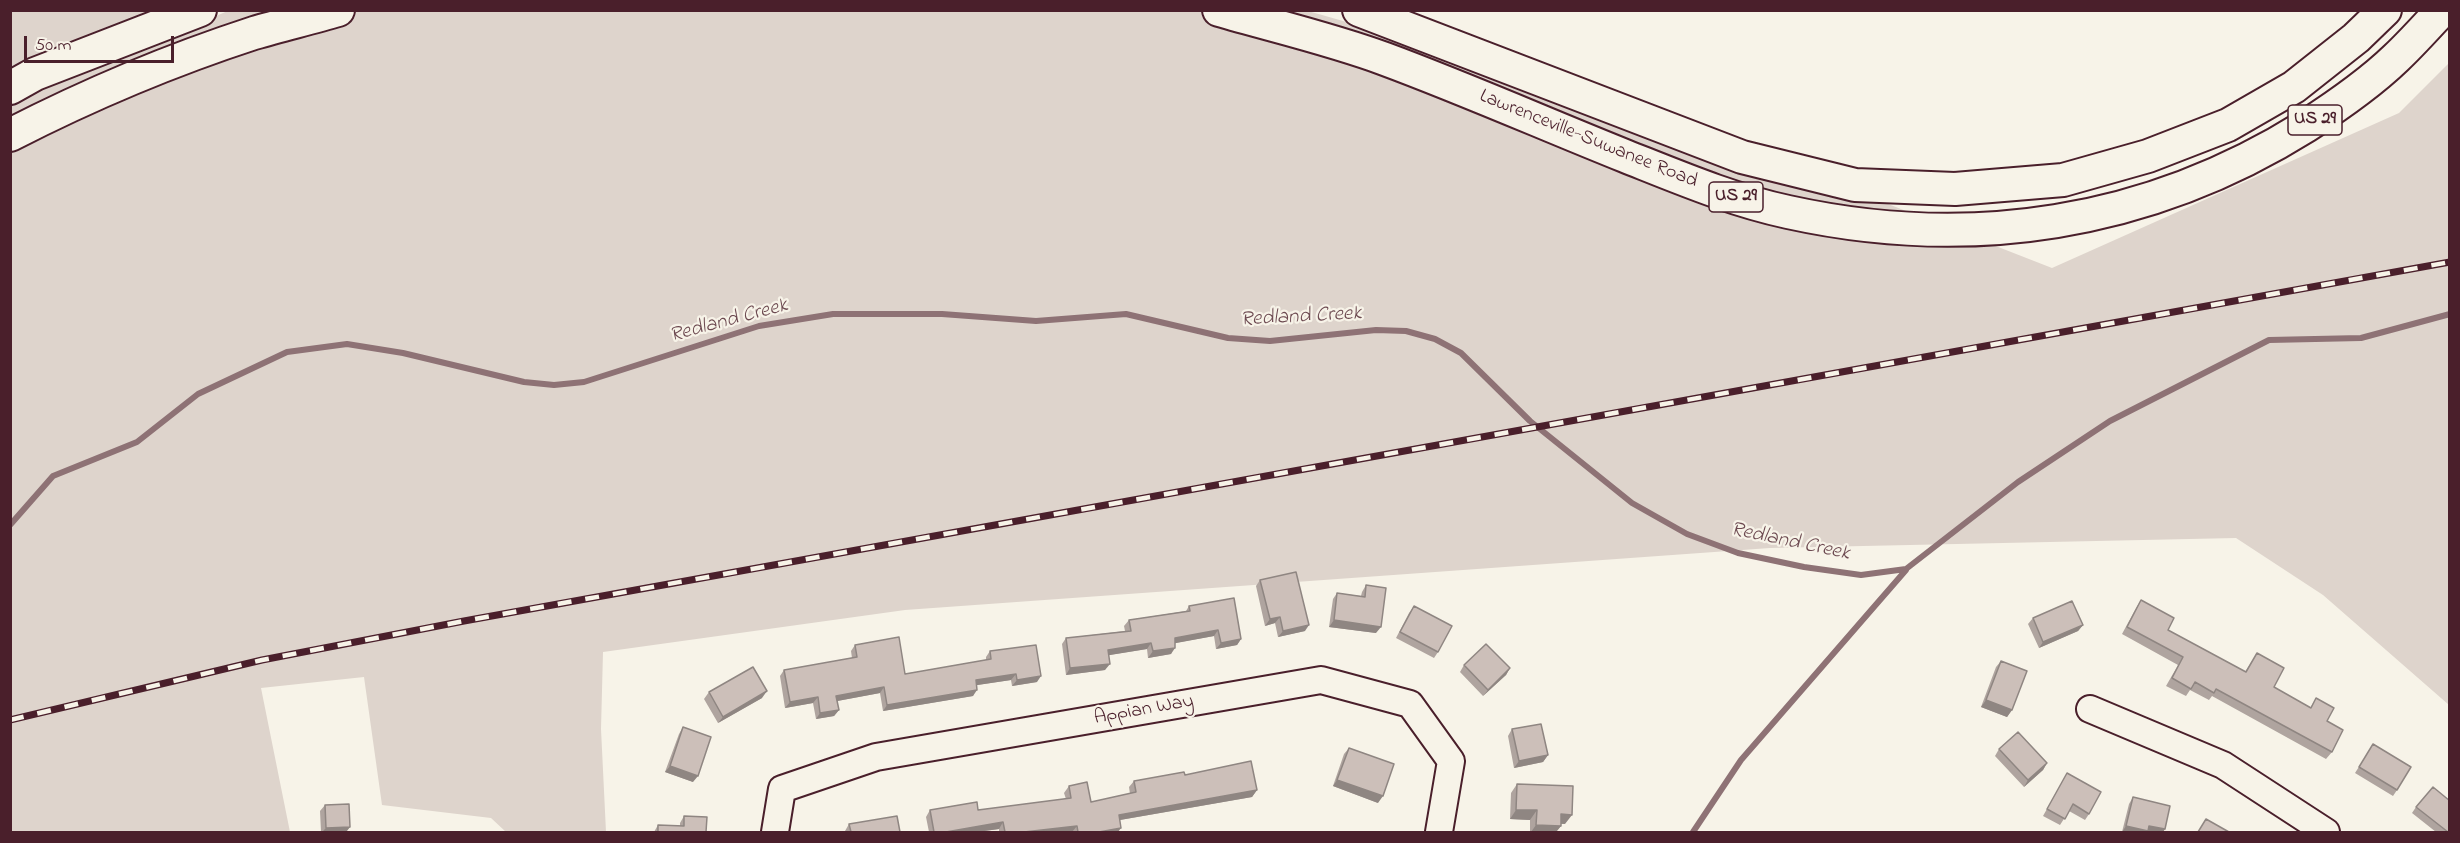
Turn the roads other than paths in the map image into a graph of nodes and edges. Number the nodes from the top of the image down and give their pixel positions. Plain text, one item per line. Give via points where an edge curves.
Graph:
1 (200, 10) edge
2 (338, 10) edge
3 (1219, 10) edge
4 (1359, 10) edge
5 (2385, 10) edge
6 (2442, 10) edge
7 (1552, 84) junction
8 (10, 88) edge
9 (1540, 121) junction
10 (10, 135) edge
11 (2148, 156) junction
12 (2164, 195) junction
13 (2090, 709) dead end
14 (775, 832) edge
15 (1439, 832) edge
16 (2326, 832) edge

1 - 8 main road via 35,74
2 - 10 main road via 255,33 168,66 57,111
3 - 9 main road, Lawrenceville-Suwanee Road / US 29 via 1382,58
4 - 7 main road, Lawrenceville-Suwanee Road / US 29
5 - 11 main road, Lawrenceville-Suwanee Road / US 29 via 2294,87 2228,125
6 - 12 main road, Lawrenceville-Suwanee Road / US 29 via 2395,60 2326,113 2264,151
7 - 9 main road
7 - 11 main road, Lawrenceville-Suwanee Road / US 29 via 1743,157 1855,185 1955,189 2063,180
9 - 12 main road, Lawrenceville-Suwanee Road / US 29 via 1698,185 1787,212 1868,226 1939,231 2017,228
11 - 12 main road
13 - 16 street via 2223,765
14 - 15 street, Appian Way via 782,789 876,757 1321,680 1410,704 1451,761

